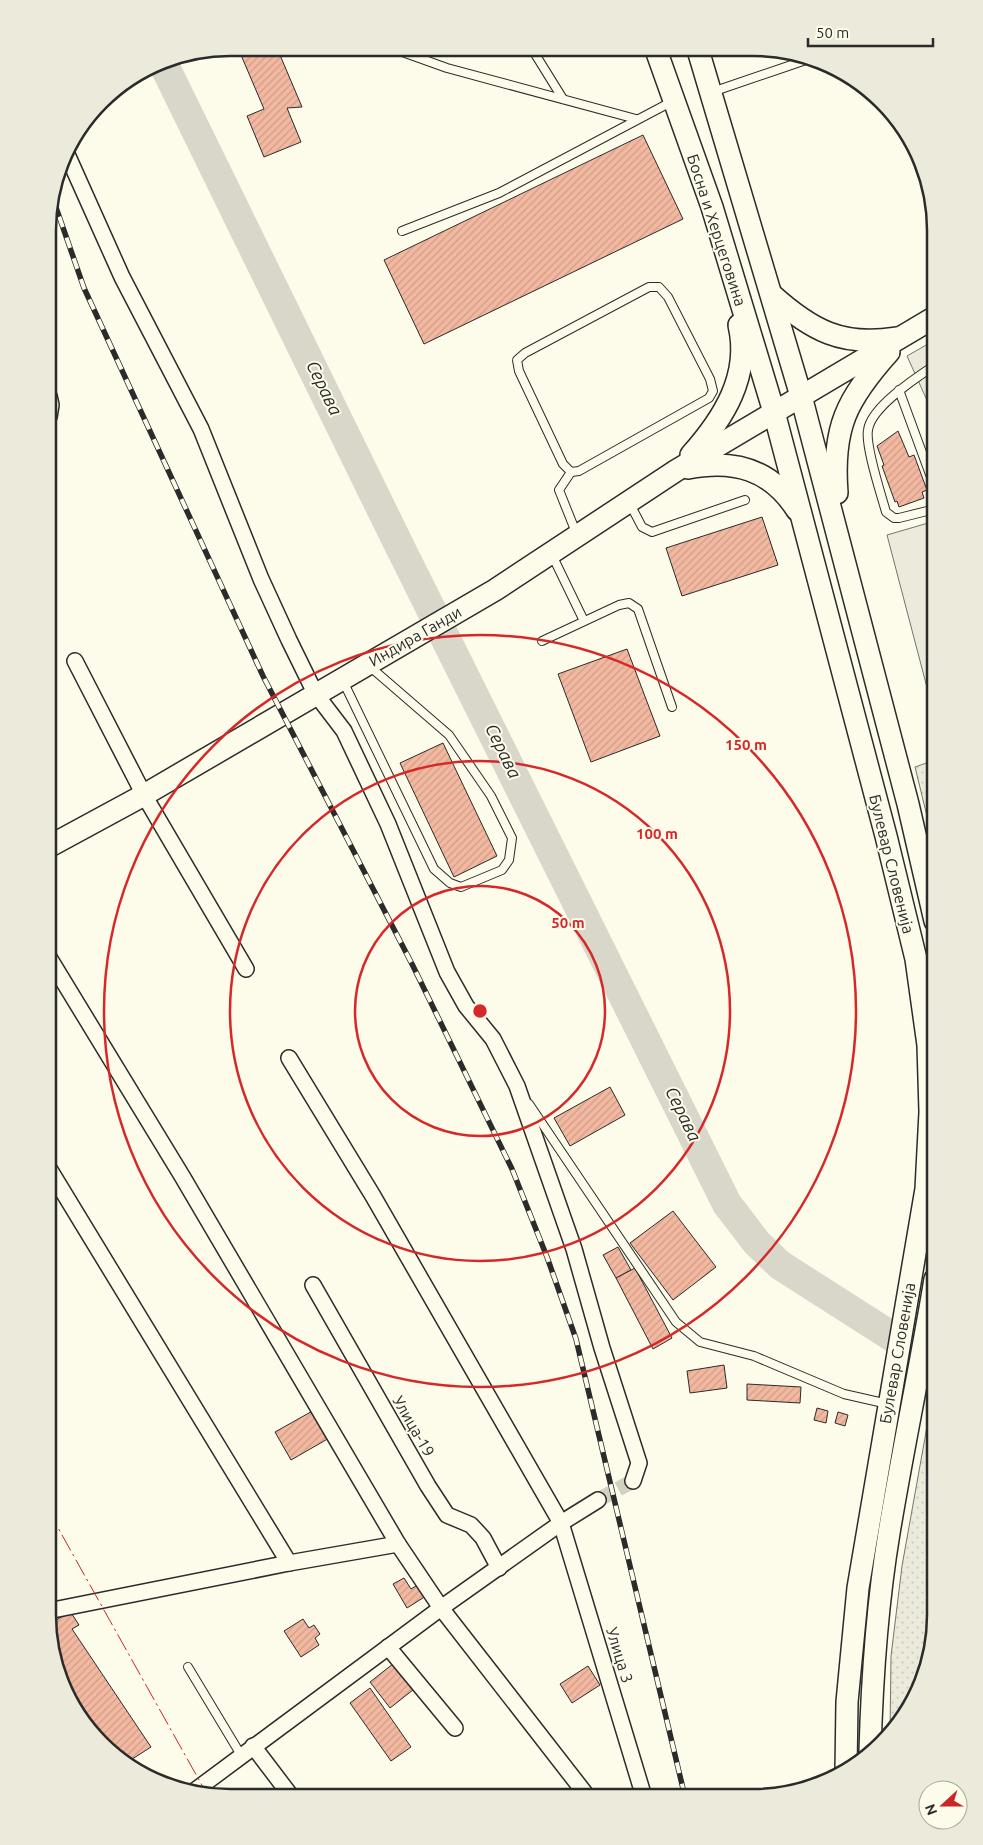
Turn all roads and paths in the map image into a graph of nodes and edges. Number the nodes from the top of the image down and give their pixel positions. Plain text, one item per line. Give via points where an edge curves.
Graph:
1 (537, 56) edge
2 (658, 56) edge
3 (700, 56) edge
4 (417, 57) edge
5 (798, 63) edge
6 (712, 92) junction
7 (563, 99) junction
8 (673, 101) junction
9 (636, 119) junction
10 (70, 162) edge
11 (402, 231) dead end
12 (730, 265) junction
13 (772, 295) junction
14 (927, 322) edge
15 (902, 337) junction
16 (927, 371) edge
17 (899, 390) junction
18 (801, 396) junction
19 (774, 412) junction
20 (927, 466) edge
21 (677, 470) junction
22 (571, 472) junction
23 (745, 500) dead end
24 (628, 502) junction
25 (927, 511) edge
26 (802, 519) junction
27 (577, 536) junction
28 (840, 541) junction
29 (551, 553) junction
30 (584, 621) junction
31 (542, 641) dead end
32 (75, 661) dead end
33 (367, 664) junction
34 (342, 678) junction
35 (315, 694) junction
36 (672, 707) dead end
37 (144, 795) junction
38 (56, 842) edge
39 (927, 884) edge
40 (56, 969) edge
41 (246, 969) dead end
42 (926, 1034) edge
43 (289, 1058) dead end
44 (517, 1086) junction
45 (56, 1180) edge
46 (926, 1182) edge
47 (313, 1285) dead end
48 (926, 1329) edge
49 (888, 1404) junction
50 (633, 1480) dead end
51 (598, 1500) tunnel mouth
52 (561, 1523) junction
53 (398, 1544) junction
54 (289, 1563) junction
55 (499, 1568) junction
56 (441, 1608) junction
57 (56, 1609) edge
58 (388, 1647) junction
59 (188, 1667) dead end
60 (455, 1728) dead end
61 (870, 1743) edge
62 (247, 1750) junction
63 (846, 1761) edge
64 (201, 1786) edge
65 (284, 1789) edge
66 (582, 1789) edge
67 (642, 1789) edge

1 - 7 lane
2 - 8 street, Босна и Херцеговина
3 - 6 street, Босна и Херцеговина
4 - 7 lane via 447,68
5 - 6 lane
6 - 13 street, Босна и Херцеговина
7 - 9 lane
8 - 9 lane
8 - 12 street, Босна и Херцеговина
9 - 11 lane via 499,193
10 - 35 street via 122,277 201,429 261,579
12 - 19 street, Босна и Херцеговина
12 - 21 street via 733,300 741,334 742,363 723,415
13 - 15 street via 796,316 822,332 848,339 875,341
13 - 18 street, Босна и Херцеговина
14 - 15 street, Индира Ганди
15 - 18 street, Индира Ганди
15 - 28 street via 855,393 839,428 835,462
16 - 17 lane
17 - 20 lane
17 - 25 lane via 872,419 867,436 886,512 899,518
18 - 19 street, Индира Ганди
18 - 28 street, Булевар Словенија
19 - 21 street, Индира Ганди
19 - 26 street, Булевар Словенија
21 - 24 street, Индира Ганди
21 - 26 street via 707,464 736,465 763,475 787,494
22 - 22 lane via 563,464 519,371 517,360 649,287 659,287 668,297 713,391 709,398 579,471
22 - 27 lane via 559,490
23 - 24 lane via 652,532 642,527
24 - 27 street, Индира Ганди
26 - 42 street, Булевар Словенија via 916,959
27 - 29 street, Индира Ганди
28 - 39 street, Булевар Словенија
29 - 30 lane
29 - 33 street, Индира Ганди
30 - 31 lane
30 - 36 lane via 619,605 629,603 638,609
32 - 37 street
33 - 34 street, Индира Ганди
33 - 34 lane via 449,735 491,796 512,838 509,860 502,870 461,887 450,883 434,869
34 - 35 street, Индира Ганди
35 - 37 street, Индира Ганди
35 - 44 street via 344,731 388,824 446,972 466,1006 493,1039
37 - 38 street, Индира Ганди
37 - 41 street
40 - 53 street via 182,1176
43 - 52 street, Улица 3 via 373,1196
44 - 49 lane via 676,1322 700,1342 754,1356 844,1394
44 - 50 street via 574,1249 639,1463
45 - 54 street
46 - 49 street, Булевар Словенија
47 - 55 street, Улица-19 via 447,1515 471,1525
48 - 61 street, Булевар Словенија via 888,1535 878,1615
49 - 63 street, Булевар Словенија via 858,1588
51 - 52 street
52 - 55 street
52 - 67 street, Улица 3
53 - 54 street
53 - 56 street
54 - 57 street
55 - 56 street
56 - 58 street
56 - 66 street
58 - 60 street
58 - 62 street
59 - 62 lane
62 - 64 street
62 - 65 street

